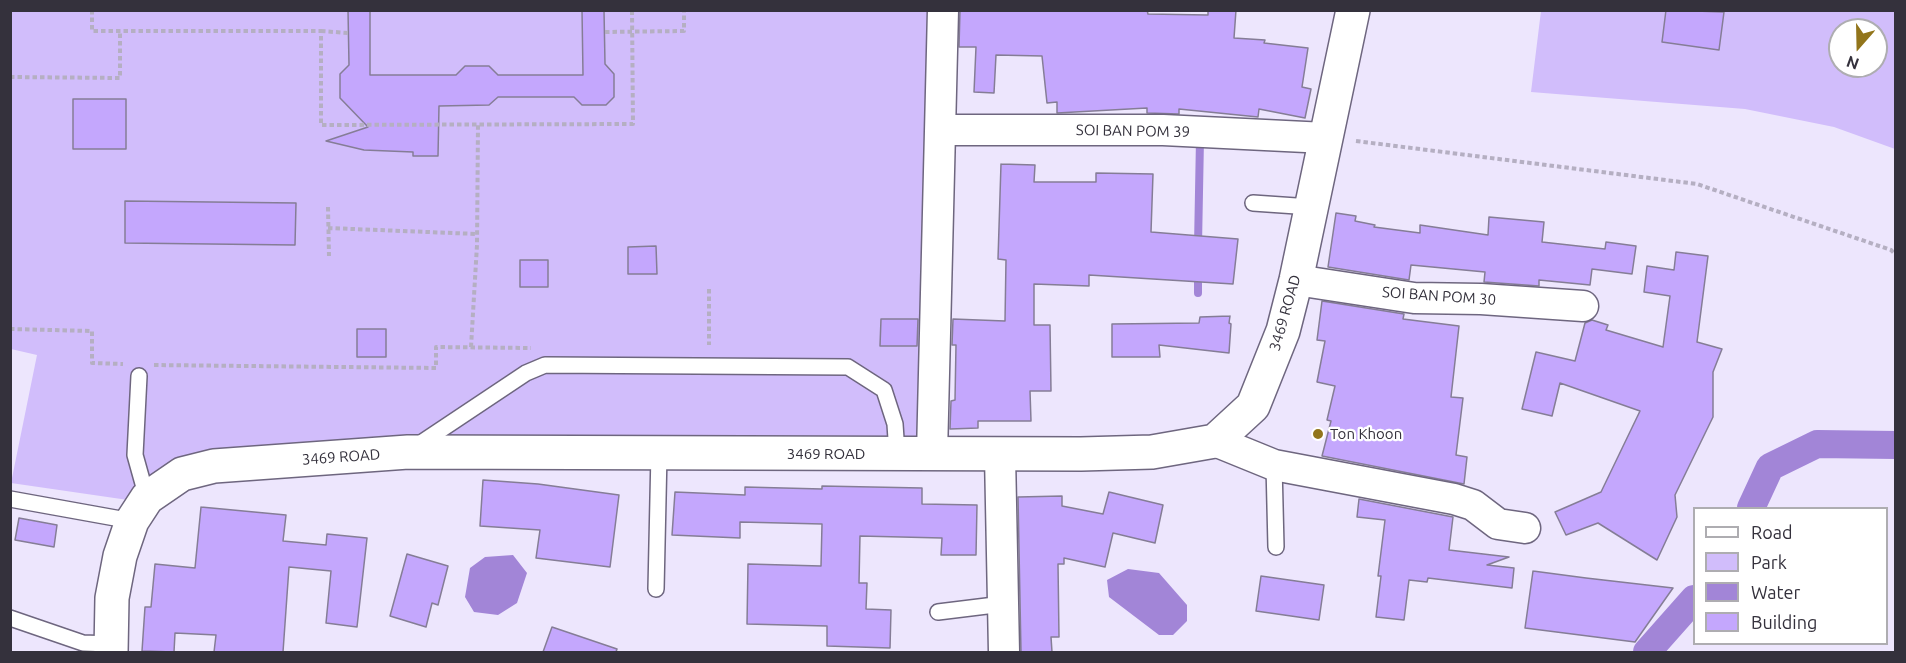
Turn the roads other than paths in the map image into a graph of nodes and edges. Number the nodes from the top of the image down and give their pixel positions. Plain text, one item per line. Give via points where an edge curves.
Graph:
1 (943, 10) edge
2 (1353, 10) edge
3 (940, 130) junction
4 (1326, 138) junction
5 (1253, 203) dead end
6 (1311, 207) junction
7 (1296, 280) junction
8 (1583, 306) dead end
9 (139, 376) dead end
10 (1215, 441) junction
11 (408, 452) junction
12 (659, 453) junction
13 (897, 454) junction
14 (933, 454) junction
15 (1000, 455) junction
16 (1274, 465) junction
17 (10, 499) edge
18 (140, 510) junction
19 (1525, 528) dead end
20 (1276, 547) dead end
21 (656, 589) dead end
22 (1003, 604) junction
23 (938, 612) dead end
24 (10, 618) edge
25 (111, 648) edge
26 (1005, 652) edge

1 - 3 street
2 - 4 street, 3469 ROAD
3 - 4 street, SOI BAN POM 39 via 1163,130
3 - 14 street
4 - 6 street, 3469 ROAD
5 - 6 lane
6 - 7 street, 3469 ROAD
7 - 8 street, SOI BAN POM 30 via 1414,298
7 - 10 street, 3469 ROAD via 1283,331 1253,406
9 - 18 lane via 135,455
10 - 15 street, 3469 ROAD via 1152,452
10 - 16 street
11 - 12 street, 3469 ROAD
11 - 13 lane via 526,373 545,365 848,367 884,390 896,424
11 - 18 street, 3469 ROAD via 214,466 182,474
12 - 13 street, 3469 ROAD
12 - 21 lane
13 - 14 street, 3469 ROAD
14 - 15 street, 3469 ROAD
15 - 22 street
16 - 19 street via 1454,498 1498,524
16 - 20 lane
17 - 18 lane
18 - 25 street via 120,556 112,598
22 - 23 lane
22 - 26 street
24 - 25 lane via 83,644

